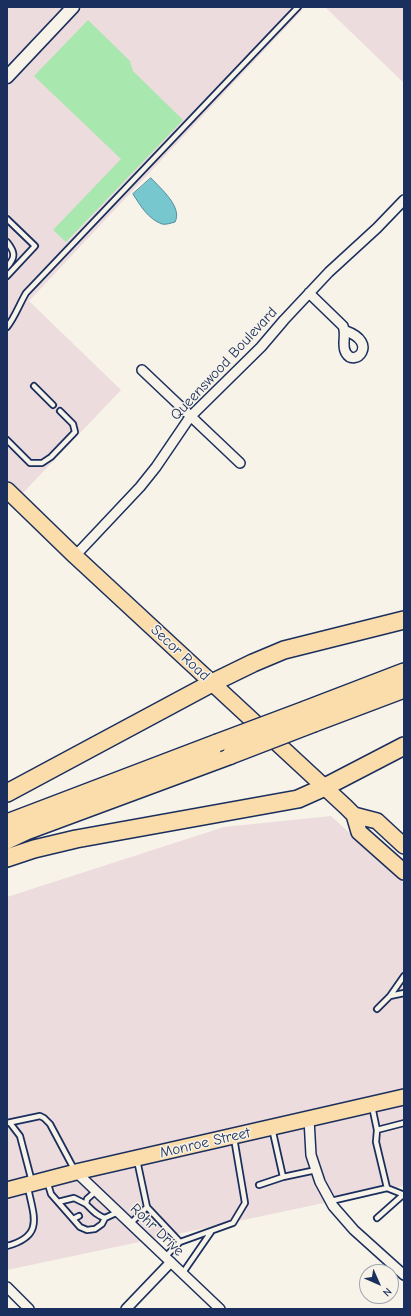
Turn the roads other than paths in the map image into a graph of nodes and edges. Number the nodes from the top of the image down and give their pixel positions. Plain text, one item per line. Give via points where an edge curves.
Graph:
1 (74, 7) edge
2 (298, 7) edge
3 (7, 76) edge
4 (404, 200) edge
5 (7, 219) edge
6 (7, 242) edge
7 (7, 267) edge
8 (7, 276) edge
9 (309, 293) junction
10 (7, 327) edge
11 (346, 332) dead end
12 (142, 370) dead end
13 (34, 386) dead end
14 (54, 405) dead end
15 (60, 411) dead end
16 (190, 417) junction
17 (7, 440) edge
18 (240, 463) dead end
19 (7, 490) edge
20 (75, 556) junction
21 (404, 620) edge
22 (404, 672) edge
23 (212, 683) junction
24 (404, 689) edge
25 (309, 716) junction
26 (404, 746) edge
27 (325, 787) junction
28 (7, 793) edge
29 (354, 815) junction
30 (7, 823) edge
31 (7, 840) edge
32 (404, 846) edge
33 (7, 858) edge
34 (404, 872) edge
35 (404, 976) edge
36 (404, 993) edge
37 (390, 996) junction
38 (377, 1009) dead end
39 (404, 1097) edge
40 (372, 1105) junction
41 (309, 1119) junction
42 (8, 1123) edge
43 (404, 1123) edge
44 (272, 1128) junction
45 (377, 1130) junction
46 (233, 1136) junction
47 (137, 1158) junction
48 (316, 1170) junction
49 (76, 1172) junction
50 (283, 1177) junction
51 (35, 1183) junction
52 (259, 1185) dead end
53 (387, 1188) junction
54 (7, 1190) edge
55 (96, 1191) junction
56 (403, 1194) edge
57 (331, 1201) junction
58 (58, 1202) junction
59 (86, 1204) junction
60 (147, 1208) junction
61 (118, 1212) junction
62 (79, 1216) dead end
63 (105, 1218) junction
64 (377, 1218) dead end
65 (73, 1219) junction
66 (130, 1224) junction
67 (211, 1231) junction
68 (180, 1242) junction
69 (7, 1246) edge
70 (168, 1260) junction
71 (182, 1274) junction
72 (404, 1275) edge
73 (7, 1288) edge
74 (29, 1309) edge
75 (126, 1309) edge
76 (220, 1309) edge

1 - 3 street
2 - 10 lane via 26,294
4 - 9 street, Queenswood Boulevard
5 - 8 lane via 34,246
6 - 7 lane via 13,250 13,256
9 - 11 street
9 - 16 street, Queenswood Boulevard via 256,352
12 - 16 street
13 - 14 lane
15 - 17 lane via 73,424 74,432 42,463 30,463
16 - 18 street
16 - 20 street, Queenswood Boulevard via 140,487
19 - 20 main road, Secor Road
20 - 23 main road, Secor Road
21 - 23 highway via 284,650
22 - 25 highway
23 - 27 main road, Secor Road
23 - 28 highway
24 - 25 highway
25 - 30 highway, bridge via 217,743
25 - 31 highway, bridge via 231,755
26 - 27 highway
27 - 29 main road, Secor Road
27 - 33 highway via 298,799 76,839
29 - 32 main road, Secor Road via 377,821
29 - 34 main road, Secor Road via 359,832
35 - 37 lane
36 - 37 lane
37 - 38 lane
39 - 40 main road, Monroe Street
40 - 41 main road, Monroe Street
40 - 45 lane
41 - 44 main road, Monroe Street
41 - 48 street via 311,1155
42 - 49 lane via 40,1116 44,1118 50,1124
42 - 51 lane via 20,1136
43 - 45 lane
44 - 46 main road, Monroe Street
44 - 50 lane
45 - 53 lane via 376,1142
46 - 47 main road, Monroe Street
46 - 67 lane via 245,1203 233,1223
47 - 49 main road, Monroe Street
47 - 60 lane
48 - 50 lane
48 - 57 street
49 - 51 main road, Monroe Street
49 - 55 street, Rohr Drive
50 - 52 lane
51 - 54 main road, Monroe Street
51 - 58 lane
51 - 69 lane via 34,1227 25,1238
53 - 56 lane
53 - 57 lane
55 - 59 lane via 87,1199
55 - 61 street, Rohr Drive
56 - 64 lane
57 - 72 street via 354,1230
58 - 59 lane via 74,1198
58 - 65 lane
59 - 63 lane via 89,1210
60 - 66 lane
60 - 68 lane
61 - 63 lane
61 - 66 street, Rohr Drive
62 - 65 lane
63 - 65 lane via 95,1229 87,1230
66 - 70 street, Rohr Drive
67 - 68 lane
67 - 71 lane
68 - 70 lane
70 - 71 street, Rohr Drive
70 - 75 street
71 - 76 street, Rohr Drive
73 - 74 street

